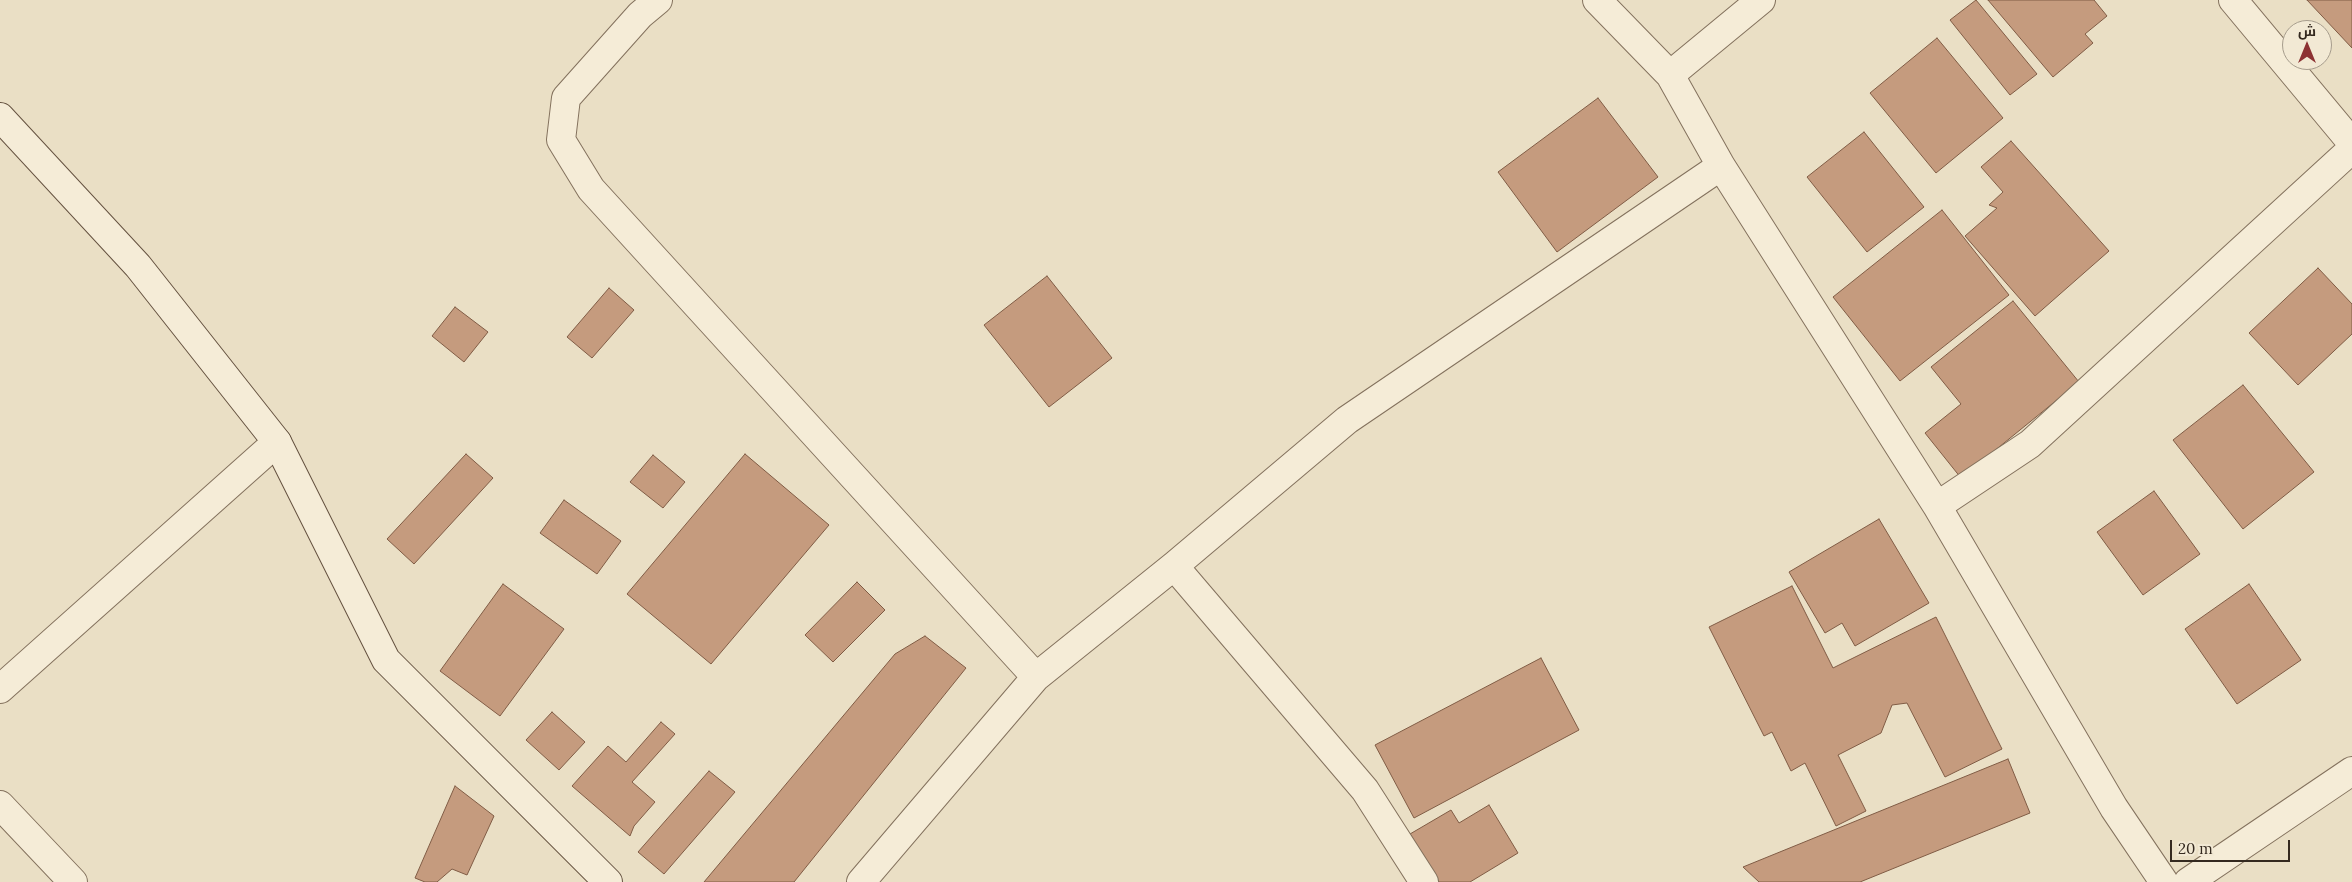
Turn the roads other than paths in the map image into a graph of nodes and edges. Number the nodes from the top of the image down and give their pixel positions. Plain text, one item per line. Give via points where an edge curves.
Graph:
1 (658, 0) edge
2 (1597, 0) edge
3 (1761, 0) edge
4 (2233, 0) edge
5 (1670, 75) junction
6 (0, 117) edge
7 (2352, 144) edge
8 (2352, 149) edge
9 (1721, 166) junction
10 (277, 442) junction
11 (1937, 506) junction
12 (1174, 566) junction
13 (1036, 677) junction
14 (0, 689) edge
15 (2352, 771) edge
16 (0, 805) edge
17 (74, 882) edge
18 (608, 882) edge
19 (861, 882) edge
20 (1424, 882) edge
21 (2164, 882) edge
22 (2188, 882) edge

1 - 13 street via 640,15 566,98 561,140 592,189
2 - 5 street
3 - 5 street
4 - 7 street
5 - 9 street
6 - 10 street via 138,266
8 - 11 street via 2030,444
9 - 11 street
9 - 12 street via 1347,420
10 - 14 street
10 - 18 street via 386,660
11 - 21 street via 2114,808
12 - 13 street
12 - 20 street via 1365,790
13 - 19 street
15 - 22 street
16 - 17 street

